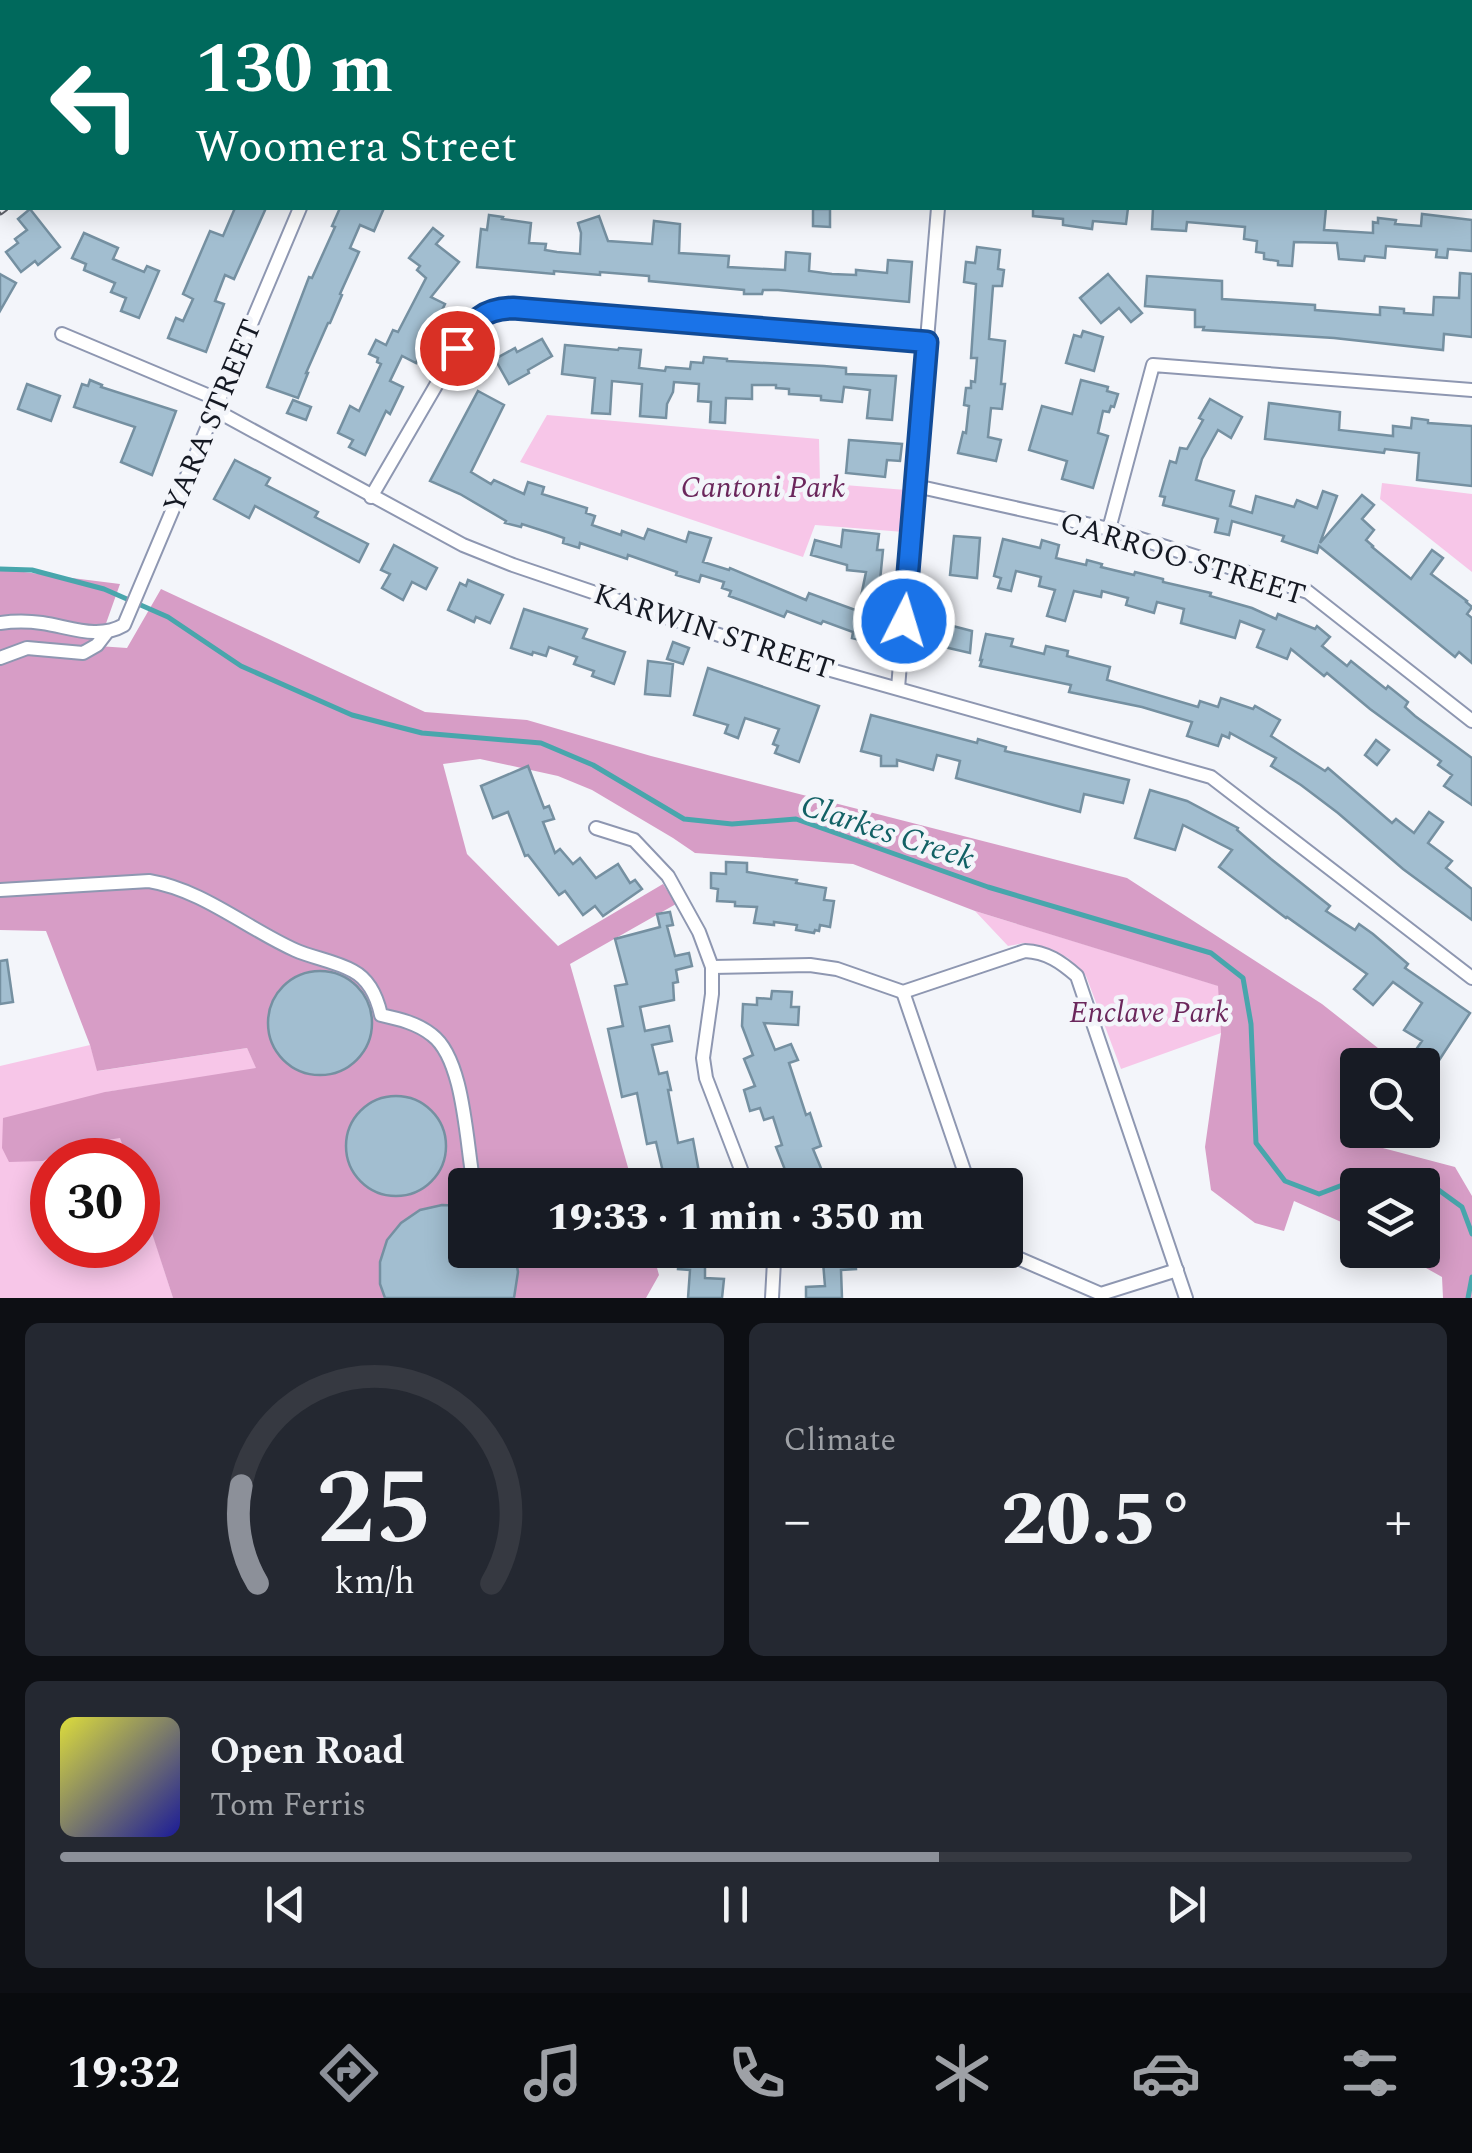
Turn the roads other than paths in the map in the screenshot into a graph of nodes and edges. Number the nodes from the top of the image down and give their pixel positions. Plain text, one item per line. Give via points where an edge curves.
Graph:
1 (299, 210) edge
2 (938, 210) edge
3 (62, 334) dead end
4 (927, 342) junction
5 (1472, 390) edge
6 (217, 405) junction
7 (916, 486) junction
8 (372, 496) junction
9 (1109, 530) junction
10 (0, 622) edge
11 (108, 632) junction
12 (0, 658) edge
13 (898, 688) junction
14 (1472, 721) edge
15 (596, 828) dead end
16 (0, 890) edge
17 (712, 966) junction
18 (1472, 978) edge
19 (903, 992) junction
20 (472, 1168) edge
21 (740, 1168) edge
22 (963, 1168) edge
23 (1023, 1260) edge
24 (774, 1268) edge
25 (1176, 1270) junction
26 (772, 1298) edge
27 (1186, 1298) edge

1 - 6 street, YARA STREET
2 - 4 street
3 - 6 street, KARWIN STREET
4 - 7 street
4 - 8 street via 495,308 470,328
5 - 9 street via 1153,365
6 - 8 street, KARWIN STREET
6 - 11 street, YARA STREET via 126,622
7 - 9 street, CARROO STREET
7 - 13 street
8 - 13 street, KARWIN STREET via 513,565 781,656
9 - 14 street, CARROO STREET via 1308,592
10 - 11 street
11 - 12 street via 84,653 28,648
13 - 18 street, KARWIN STREET via 1211,776
15 - 17 street via 634,840 668,876
16 - 20 street via 168,884 296,951 356,972 376,993 382,1014 418,1026 441,1044 455,1072
17 - 19 street via 810,965
17 - 21 street via 703,1058
19 - 22 street
19 - 25 street via 1025,951 1060,961 1077,976
23 - 25 street via 1101,1294
24 - 26 street
25 - 27 street

